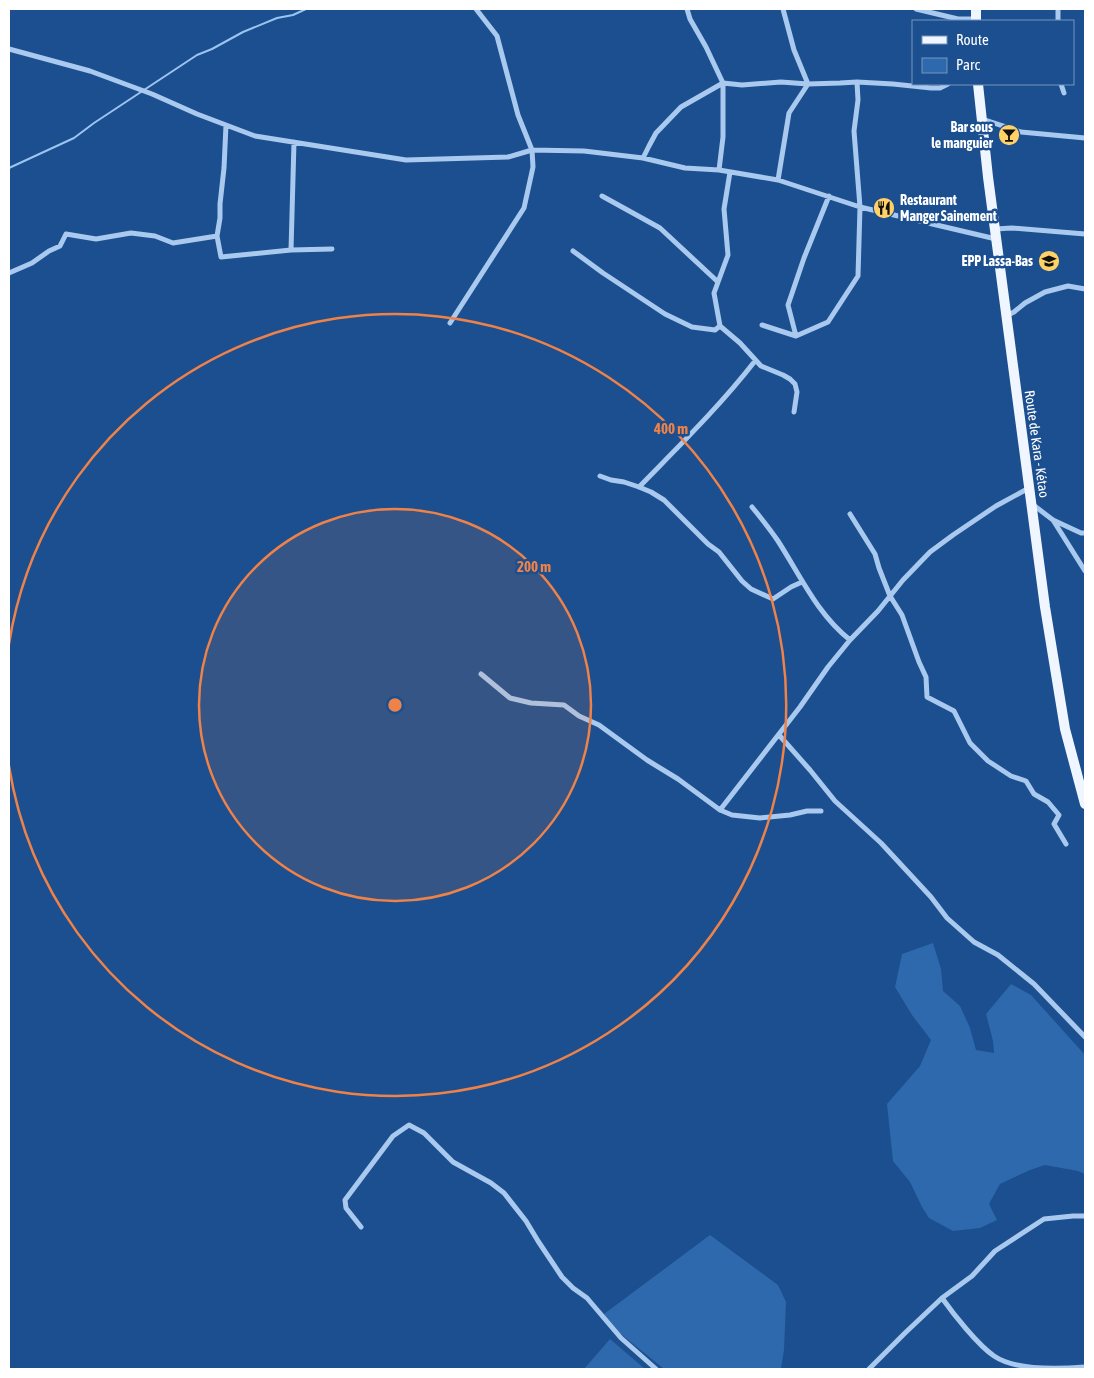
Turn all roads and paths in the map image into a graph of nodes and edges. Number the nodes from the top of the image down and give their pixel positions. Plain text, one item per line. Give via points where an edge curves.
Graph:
1 (476, 9) edge
2 (687, 9) edge
3 (782, 9) edge
4 (916, 9) edge
5 (976, 16) edge
6 (9, 49) edge
7 (857, 82) junction
8 (724, 83) junction
9 (808, 84) junction
10 (946, 85) edge
11 (978, 85) edge
12 (1062, 85) edge
13 (1064, 93) dead end
14 (982, 119) junction
15 (226, 125) junction
16 (1085, 138) edge
17 (294, 142) junction
18 (532, 150) junction
19 (643, 158) junction
20 (720, 170) junction
21 (730, 172) junction
22 (778, 180) junction
23 (602, 196) dead end
24 (829, 196) junction
25 (860, 207) junction
26 (995, 234) junction
27 (1085, 234) edge
28 (217, 236) junction
29 (332, 249) dead end
30 (291, 250) junction
31 (572, 250) dead end
32 (9, 273) edge
33 (718, 282) junction
34 (1085, 289) edge
35 (1006, 316) junction
36 (450, 324) dead end
37 (762, 325) dead end
38 (720, 326) junction
39 (796, 336) junction
40 (755, 360) junction
41 (794, 412) dead end
42 (600, 476) dead end
43 (639, 487) junction
44 (1029, 488) junction
45 (1031, 504) junction
46 (752, 507) dead end
47 (850, 514) dead end
48 (1053, 520) junction
49 (1085, 533) edge
50 (1085, 571) edge
51 (802, 582) junction
52 (890, 596) junction
53 (850, 640) junction
54 (481, 674) dead end
55 (779, 735) junction
56 (1085, 804) edge
57 (720, 810) junction
58 (821, 811) dead end
59 (1066, 844) dead end
60 (1085, 1037) edge
61 (1085, 1216) edge
62 (361, 1227) dead end
63 (942, 1298) junction
64 (1085, 1366) edge
65 (874, 1368) edge
66 (656, 1369) edge

1 - 18 street via 497,36 518,115
2 - 8 street
3 - 9 street
4 - 5 street via 958,19
6 - 15 street via 90,71
7 - 9 street
7 - 10 street via 931,88
7 - 25 street via 854,131
8 - 9 street via 742,86 781,82
8 - 19 street via 682,107 656,133
8 - 20 street
9 - 22 street via 789,113
11 - 14 main road, Route de Kara - Kétao
12 - 13 street
14 - 16 street via 1021,132
14 - 26 main road, Route de Kara - Kétao
15 - 17 street via 255,136
15 - 28 street
17 - 18 street via 406,160 508,157
17 - 30 street
18 - 19 street via 584,151
18 - 36 street via 533,167 524,208
19 - 20 street via 685,168
20 - 21 street
21 - 22 street
21 - 33 street via 724,209 728,255
22 - 24 street
23 - 33 street via 660,228
24 - 25 street
24 - 39 street via 788,306
25 - 26 street
25 - 39 street via 858,276 828,322
26 - 27 street via 1012,228
26 - 35 main road, Route de Kara - Kétao
28 - 30 street via 220,257
28 - 32 street via 173,243 155,236 131,233 96,239 66,234 60,246
29 - 30 street
31 - 38 street via 665,314 692,327 716,330
33 - 38 street via 714,293
34 - 35 street via 1068,286 1045,292
35 - 44 main road, Route de Kara - Kétao
37 - 39 street
38 - 40 street
40 - 41 street via 795,384
40 - 43 street via 710,414
42 - 43 street
43 - 51 street via 664,500 719,552 751,589 774,599
44 - 45 main road, Route de Kara - Kétao
44 - 52 street via 953,534 930,552
45 - 48 street
45 - 56 main road, Route de Kara - Kétao via 1065,729
46 - 51 street via 778,541
47 - 52 street via 875,554
48 - 49 street
48 - 50 street
51 - 53 street via 830,621
52 - 53 street
52 - 59 street via 902,615 926,677 927,697 954,711 970,744 988,761 1026,782 1034,794 1048,802 1059,815 1054,824
53 - 55 street
54 - 57 street via 510,698 564,705 678,778
55 - 57 street
55 - 60 street via 835,800 881,843 947,918 974,942 998,955 1034,984
57 - 58 street via 732,815 760,818
61 - 63 street via 1044,1219 995,1251 972,1276
62 - 66 street via 346,1208 345,1200 393,1136 409,1125 424,1133 453,1162 504,1193 562,1277
63 - 64 street via 994,1356 1021,1366 1058,1369
63 - 65 street

